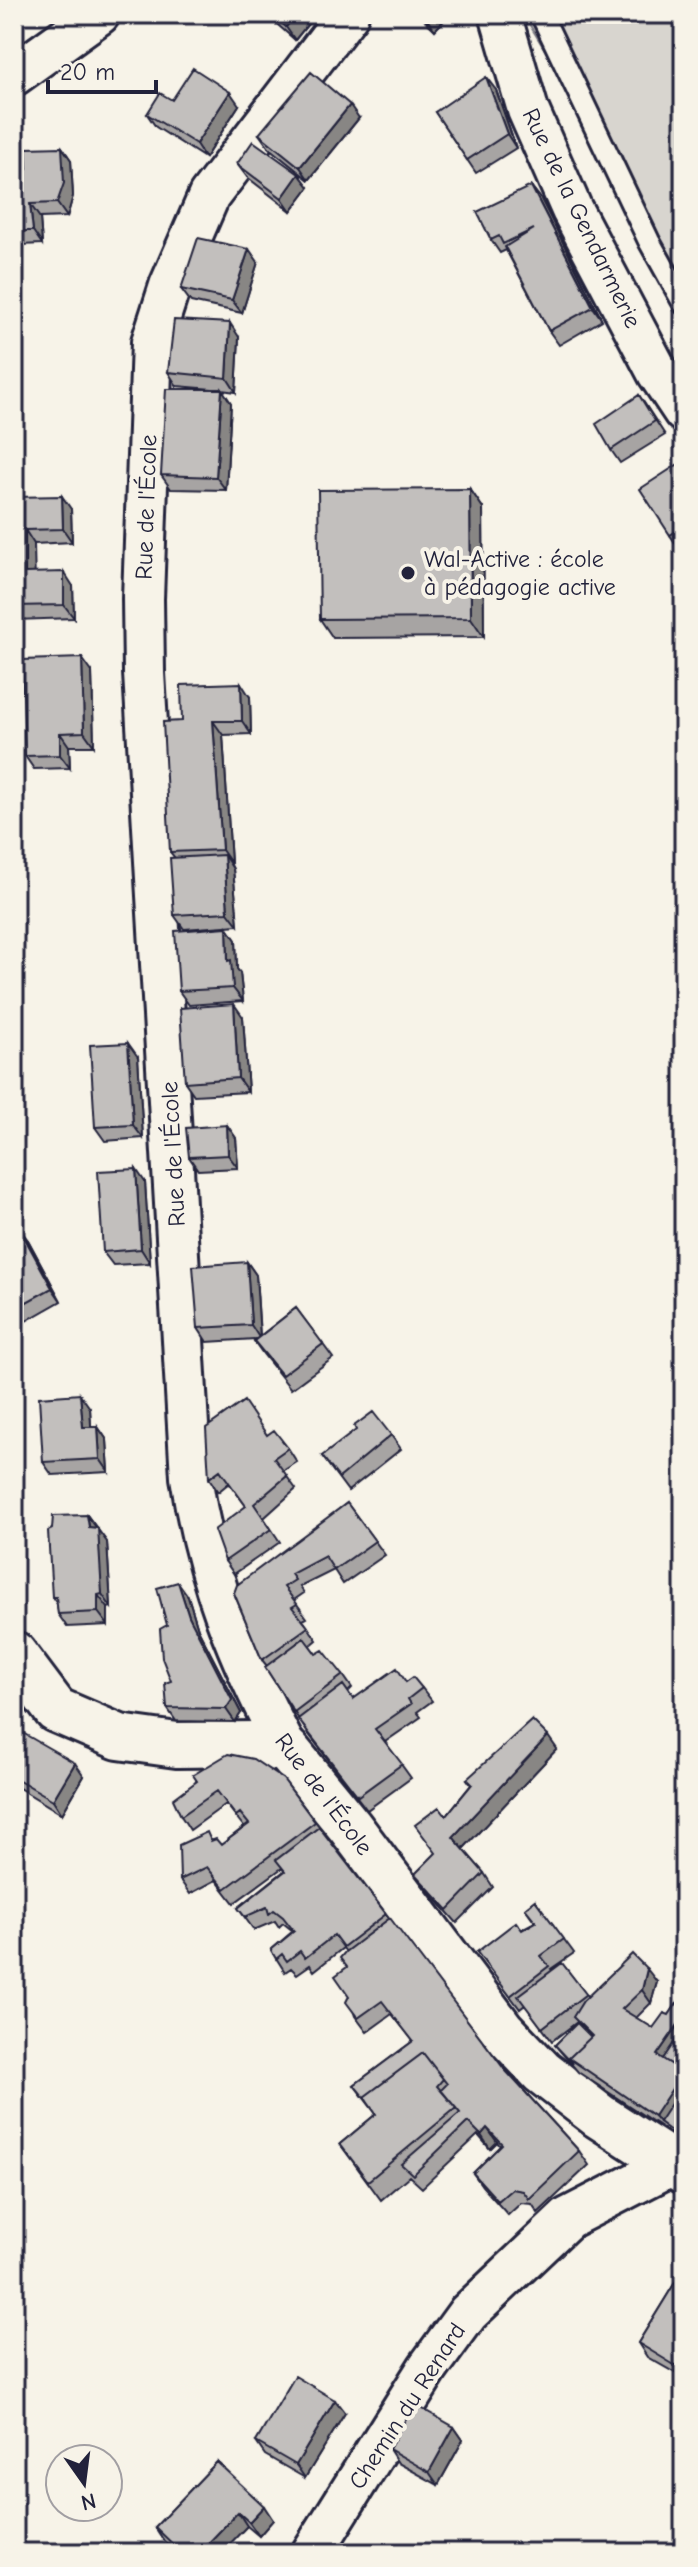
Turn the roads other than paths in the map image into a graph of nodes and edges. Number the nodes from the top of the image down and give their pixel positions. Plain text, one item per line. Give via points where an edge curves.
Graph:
1 (99, 14) edge
2 (348, 14) edge
3 (500, 14) edge
4 (541, 14) edge
5 (14, 75) edge
6 (684, 304) edge
7 (684, 412) edge
8 (14, 1654) edge
9 (287, 1750) junction
10 (678, 2168) edge
11 (312, 2553) edge

1 - 5 street
2 - 9 street, Rue de l'École via 209,196 170,286 151,357 144,673 191,1477 215,1593 244,1670
3 - 7 street, Rue de la Gendarmerie via 528,110 572,210
4 - 6 lane
8 - 9 street via 56,1710 119,1737
9 - 10 street, Rue de l'École via 502,2030 565,2090
10 - 11 street, Chemin du Renard via 568,2218 468,2313

